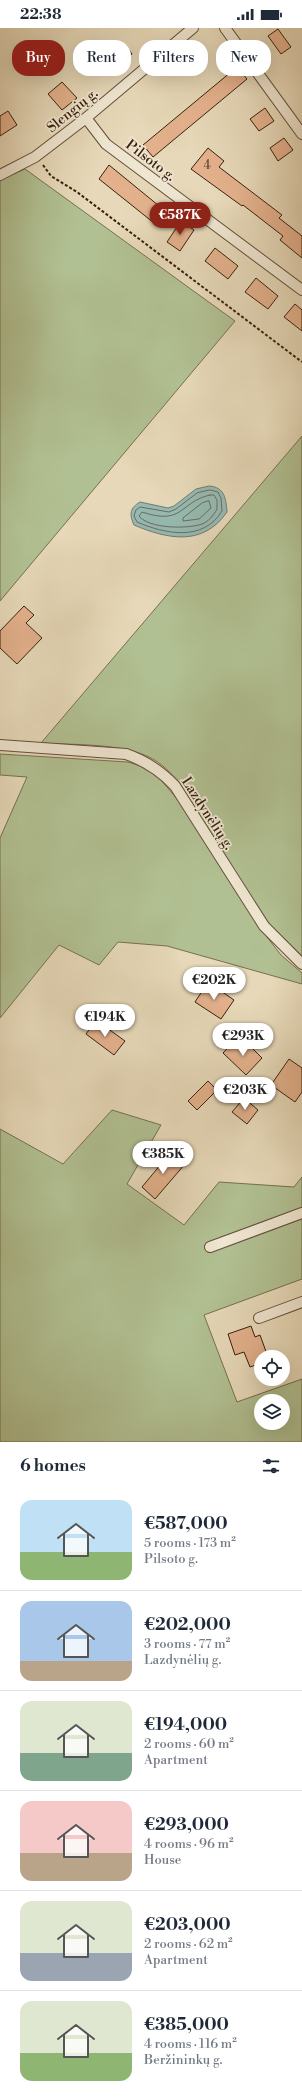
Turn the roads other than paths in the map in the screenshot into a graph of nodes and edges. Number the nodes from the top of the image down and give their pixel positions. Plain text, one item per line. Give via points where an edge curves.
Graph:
1 (193, 28) edge
2 (225, 28) edge
3 (86, 118) junction
4 (302, 134) edge
5 (0, 175) edge
6 (302, 290) edge
7 (0, 745) edge
8 (302, 964) edge
9 (302, 1213) edge
10 (210, 1247) dead end
11 (302, 1302) edge
12 (259, 1318) dead end

1 - 3 street, Slengių g.
2 - 4 street
3 - 5 street, Slengių g. via 36,157
3 - 6 street, Pilsoto g. via 106,144
7 - 8 street, Lazdynėlių g. via 126,754 144,760 163,773 175,786 264,926
9 - 10 street
11 - 12 street

